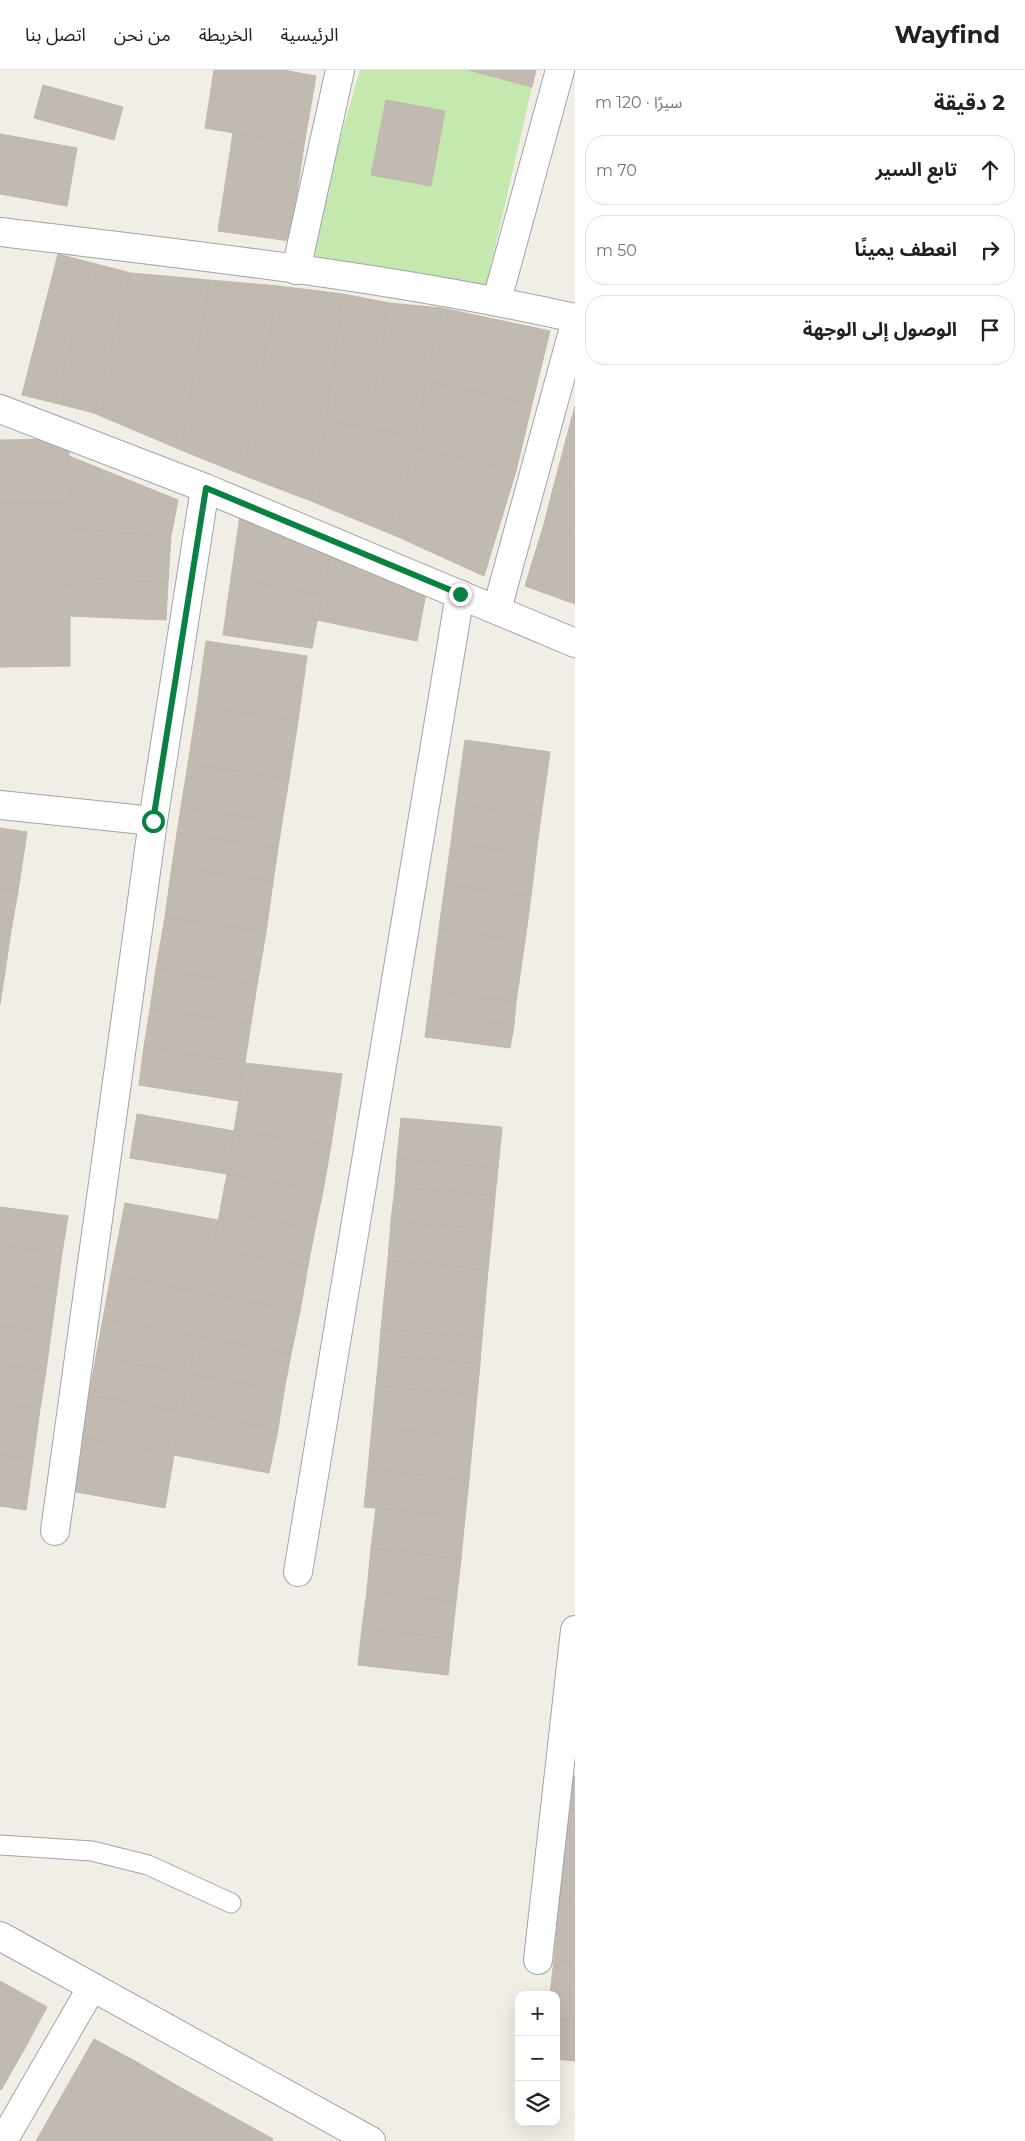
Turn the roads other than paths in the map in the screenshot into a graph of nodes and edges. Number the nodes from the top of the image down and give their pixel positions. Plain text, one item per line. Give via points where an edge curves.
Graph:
1 (340, 70) edge
2 (560, 70) edge
3 (0, 232) edge
4 (296, 270) junction
5 (497, 300) junction
6 (575, 318) edge
7 (575, 324) edge
8 (0, 409) edge
9 (206, 488) junction
10 (460, 594) junction
11 (497, 609) junction
12 (575, 643) edge
13 (0, 805) edge
14 (153, 821) junction
15 (55, 1531) dead end
16 (298, 1572) dead end
17 (575, 1630) edge
18 (0, 1845) edge
19 (231, 1903) dead end
20 (0, 1936) edge
21 (538, 1960) dead end
22 (92, 1987) junction
23 (3, 2141) edge
24 (371, 2141) edge

1 - 4 street
2 - 5 street
3 - 4 street
4 - 5 street
5 - 6 street
7 - 11 street
8 - 9 street
9 - 10 street
9 - 14 street
10 - 11 street
10 - 16 street
11 - 12 street
13 - 14 street
14 - 15 street
17 - 21 street
18 - 19 lane via 92,1851 148,1865
20 - 22 street
22 - 23 street
22 - 24 street

